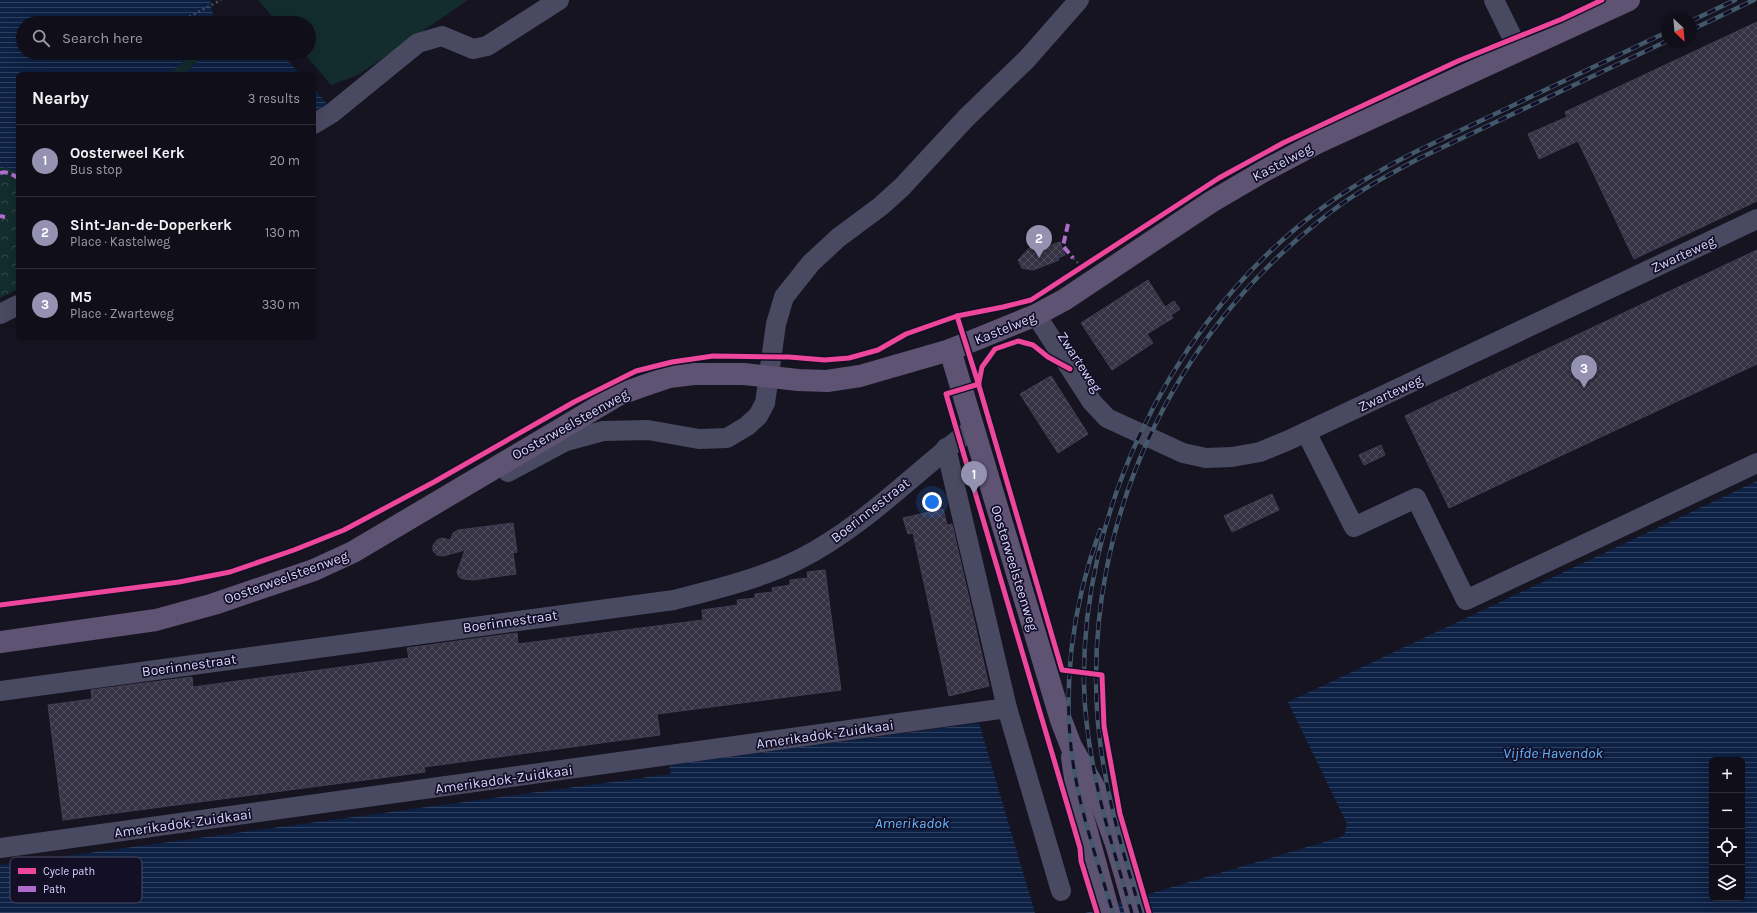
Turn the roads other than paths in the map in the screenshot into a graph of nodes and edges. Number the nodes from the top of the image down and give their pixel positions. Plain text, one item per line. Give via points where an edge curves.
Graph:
1 (559, 0) edge
2 (1079, 0) edge
3 (1494, 0) edge
4 (1629, 0) edge
5 (1519, 50) junction
6 (316, 123) edge
7 (1757, 219) edge
8 (16, 306) edge
9 (0, 314) edge
10 (1036, 315) junction
11 (950, 350) junction
12 (973, 428) junction
13 (1306, 432) junction
14 (946, 448) junction
15 (1757, 463) edge
16 (192, 610) junction
17 (0, 642) edge
18 (0, 691) edge
19 (1008, 708) junction
20 (1071, 746) junction
21 (0, 848) edge
22 (1061, 891) dead end
23 (1109, 913) edge
24 (1136, 913) edge

1 - 6 street via 487,46 473,49 442,36 418,43 332,113
2 - 16 street via 1027,58 966,118 902,187 811,263 784,297 776,324 765,403 758,416 748,426 727,438 699,439 648,430 603,431 566,441 349,560 284,588 233,603
3 - 5 street
4 - 5 main road, Kastelweg
5 - 10 main road, Kastelweg via 1317,143 1264,171 1211,202 1064,300
7 - 13 street, Zwarteweg
8 - 9 street
10 - 11 main road, Kastelweg
10 - 13 street, Zwarteweg via 1092,402 1107,418 1183,453 1206,458 1232,457 1260,452
11 - 12 main road, Oosterweelsteenweg
11 - 16 main road, Oosterweelsteenweg via 860,376 827,381 744,374 669,377 605,402 354,552 314,570
12 - 14 street, Boerinnestraat
12 - 20 main road, Oosterweelsteenweg
13 - 15 street via 1354,527 1416,498 1466,600
14 - 18 street, Boerinnestraat via 860,521 828,543 798,560 727,587 674,600
14 - 19 street
16 - 17 main road, Oosterweelsteenweg via 156,620
19 - 21 street, Amerikadok-Zuidkaai
19 - 22 street
20 - 23 main road, Oosterweelsteenweg via 1078,799
20 - 24 main road, Oosterweelsteenweg via 1098,794

